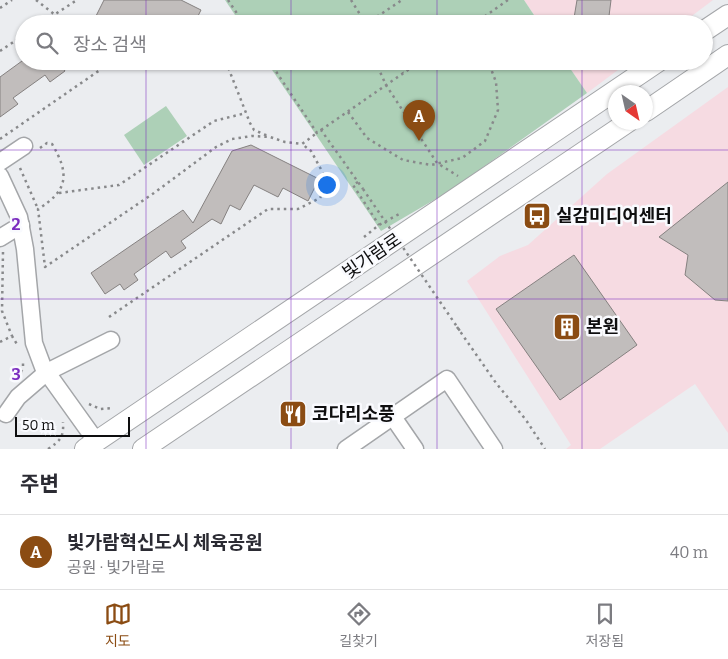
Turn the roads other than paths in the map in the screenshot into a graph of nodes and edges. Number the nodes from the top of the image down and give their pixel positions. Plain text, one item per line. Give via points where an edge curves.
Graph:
1 (728, 15) edge
2 (713, 25) edge
3 (728, 55) edge
4 (713, 65) edge
5 (646, 70) edge
6 (706, 70) edge
7 (653, 106) edge
8 (616, 130) edge
9 (29, 149) road end
10 (0, 162) edge
11 (0, 176) edge
12 (21, 225) junction
13 (3, 237) edge
14 (111, 340) dead end
15 (47, 372) junction
16 (6, 414) dead end
17 (393, 417) junction
18 (91, 445) edge
19 (143, 449) edge
20 (346, 449) edge
21 (415, 449) edge
22 (494, 449) edge

1 - 2 main road
3 - 4 main road
5 - 18 main road, 빛가람로
6 - 7 main road
8 - 19 main road, 빛가람로
9 - 10 street
11 - 12 street
12 - 13 street
12 - 15 street via 34,343
14 - 15 street
15 - 16 street via 18,397
15 - 18 street
17 - 20 street
17 - 21 street
17 - 22 street via 448,379

